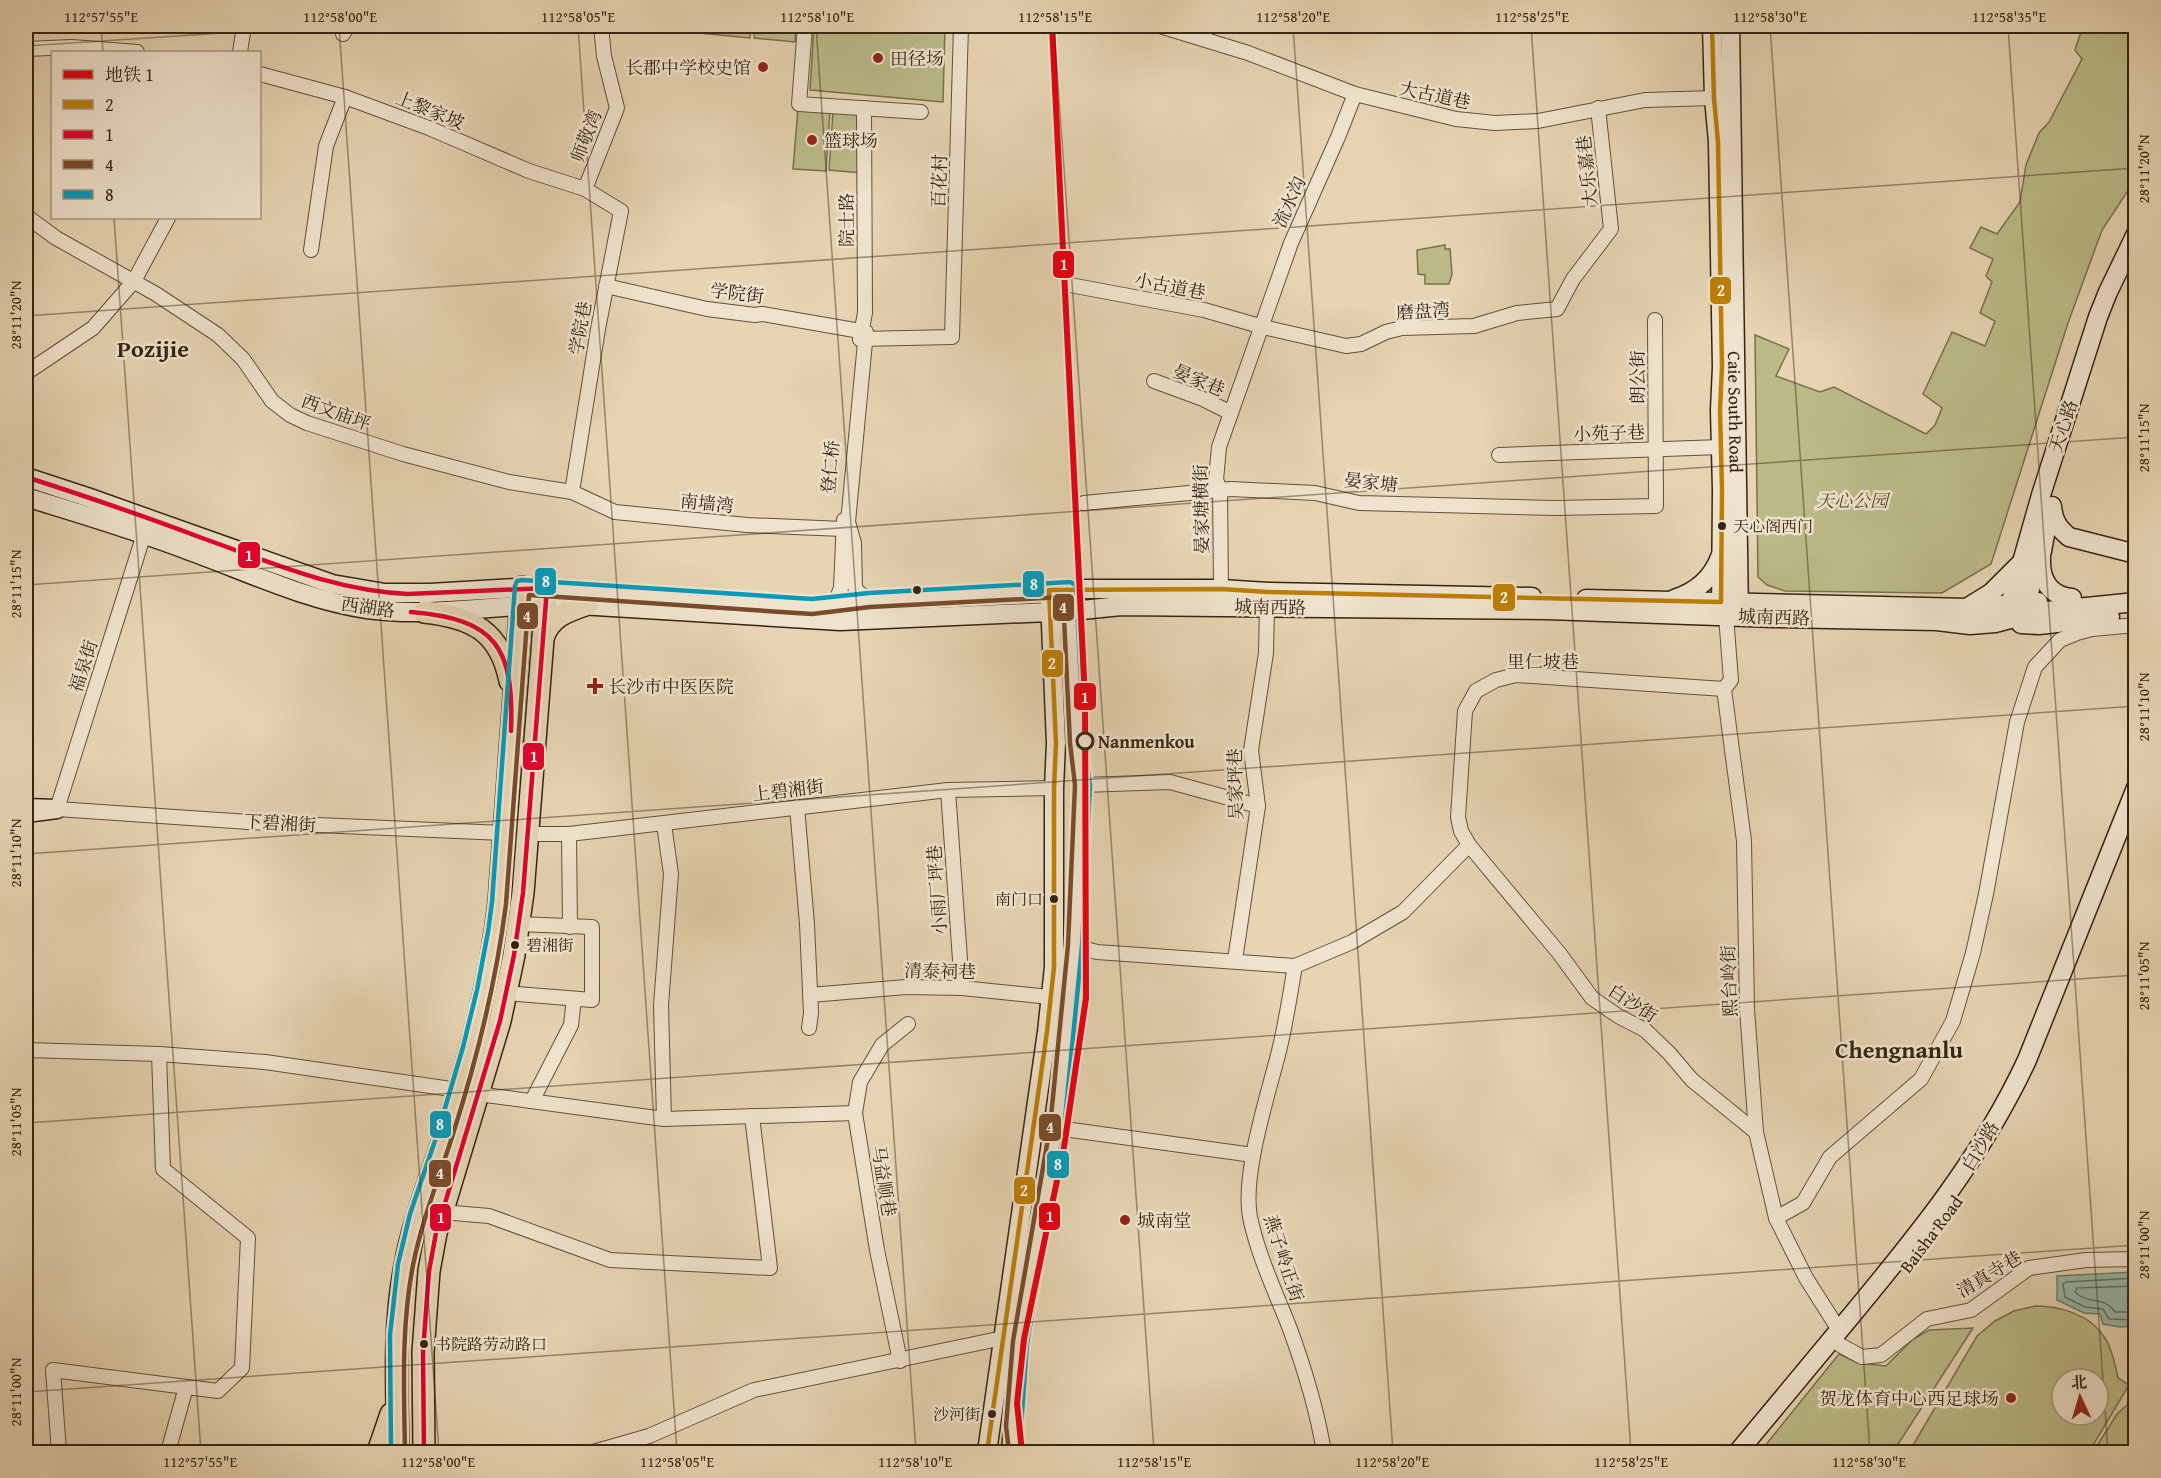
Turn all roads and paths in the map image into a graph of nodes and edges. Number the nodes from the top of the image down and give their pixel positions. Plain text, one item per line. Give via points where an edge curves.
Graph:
1 (244, 26) edge
2 (601, 26) edge
3 (805, 26) edge
4 (962, 26) edge
5 (1160, 26) edge
6 (1712, 26) edge
7 (1730, 26) edge
8 (26, 49) edge
9 (124, 51) edge
10 (240, 51) edge
11 (26, 74) edge
12 (261, 74) edge
13 (1354, 94) junction
14 (345, 97) junction
15 (1714, 98) junction
16 (26, 104) edge
17 (1598, 108) junction
18 (864, 111) junction
19 (921, 112) dead end
20 (585, 189) junction
21 (26, 216) edge
22 (167, 219) edge
23 (1611, 229) joint
24 (2136, 234) edge
25 (312, 250) dead end
26 (2136, 259) edge
27 (134, 281) junction
28 (1070, 285) dead end
29 (606, 286) junction
30 (1655, 320) dead end
31 (1263, 327) junction
32 (863, 335) junction
33 (952, 337) joint
34 (26, 373) edge
35 (1154, 381) dead end
36 (1231, 413) junction
37 (1721, 447) junction
38 (1655, 449) junction
39 (1499, 455) dead end
40 (26, 477) edge
41 (1220, 489) junction
42 (572, 492) junction
43 (2052, 496) junction
44 (26, 497) edge
45 (1084, 503) dead end
46 (1656, 506) joint
47 (843, 529) junction
48 (144, 534) junction
49 (2042, 551) junction
50 (1722, 552) junction
51 (2136, 554) edge
52 (2024, 558) junction
53 (1739, 565) junction
54 (1070, 589) junction
55 (1221, 589) junction
56 (1049, 590) junction
57 (2136, 593) edge
58 (521, 596) junction
59 (546, 596) junction
60 (869, 600) junction
61 (1667, 601) junction
62 (2136, 602) edge
63 (2073, 603) junction
64 (588, 604) junction
65 (834, 605) junction
66 (1788, 605) junction
67 (1121, 606) junction
68 (1268, 607) junction
69 (1963, 608) junction
70 (1071, 611) junction
71 (1730, 611) junction
72 (424, 612) junction
73 (1051, 612) junction
74 (1002, 614) junction
75 (2136, 615) edge
76 (2011, 617) junction
77 (2136, 625) edge
78 (543, 642) junction
79 (1052, 650) junction
80 (1073, 651) junction
81 (1724, 689) junction
82 (513, 704) junction
83 (1083, 785) junction
84 (1054, 788) junction
85 (2136, 788) edge
86 (948, 790) junction
87 (1257, 806) junction
88 (798, 807) junction
89 (26, 808) edge
90 (57, 809) junction
91 (26, 813) edge
92 (2136, 821) edge
93 (664, 824) junction
94 (503, 833) junction
95 (527, 834) junction
96 (569, 834) junction
97 (1469, 845) junction
98 (1484, 862) joint
99 (519, 924) junction
100 (570, 927) junction
101 (1075, 946) junction
102 (1235, 960) junction
103 (1295, 966) junction
104 (962, 988) junction
105 (506, 993) junction
106 (810, 995) junction
107 (1060, 998) junction
108 (574, 999) junction
109 (908, 1024) dead end
110 (809, 1028) dead end
111 (26, 1050) edge
112 (159, 1054) junction
113 (468, 1092) junction
114 (532, 1101) junction
115 (855, 1113) junction
116 (752, 1116) junction
117 (664, 1119) junction
118 (1057, 1128) junction
119 (1756, 1132) junction
120 (1253, 1155) junction
121 (442, 1212) junction
122 (1776, 1218) junction
123 (2136, 1258) edge
124 (1840, 1337) junction
125 (1003, 1338) junction
126 (900, 1361) junction
127 (397, 1381) junction
128 (186, 1387) junction
129 (424, 1418) junction
130 (992, 1419) junction
131 (1012, 1427) junction
132 (59, 1452) edge
133 (168, 1452) edge
134 (378, 1452) edge
135 (398, 1452) edge
136 (424, 1452) edge
137 (434, 1452) edge
138 (593, 1452) edge
139 (979, 1452) edge
140 (987, 1452) edge
141 (1011, 1452) edge
142 (1016, 1452) edge
143 (1324, 1452) edge
144 (1737, 1452) edge
145 (1750, 1452) edge

1 - 10 street
2 - 20 street, 师敬湾 via 617,108
3 - 18 street via 800,104
4 - 33 street, 百花村
5 - 13 street, 大古道巷 via 1248,53
6 - 15 main road, Caie South Road
7 - 53 main road, Caie South Road
8 - 9 street
11 - 16 street
12 - 14 street, 上黎家坡
13 - 17 street, 大古道巷 via 1456,119 1495,123 1538,121
13 - 31 street, 流水沟 via 1291,243
14 - 20 street, 上黎家坡 via 529,171
14 - 25 street via 326,146
15 - 17 street, 大古道巷 via 1645,100
15 - 37 main road, Caie South Road via 1718,142
17 - 23 street, 大乐嘉巷
18 - 19 street
18 - 32 street
20 - 29 street, 学院巷 via 621,211
21 - 27 street, 西文庙坪 via 56,238
22 - 27 street
23 - 31 street, 磨盘湾 via 1573,279 1557,309 1517,313 1474,326 1402,328 1346,346
24 - 52 main road, 天心路 via 2098,316
26 - 43 main road, 天心路 via 2109,321
27 - 34 street via 93,328
27 - 42 street, 西文庙坪 via 218,335 243,359 272,401 290,416 403,454 509,482
28 - 31 street, 小古道巷 via 1204,310
29 - 32 street, 学院街 via 707,309 762,314
29 - 42 street, 学院巷
30 - 38 street, 朗公街
31 - 36 street, 晏家塘横街
32 - 33 street, 学院街
32 - 47 street, 登仁桥
32 - 60 street, 登仁桥 via 848,522 854,543 855,587
35 - 36 street, 晏家巷
36 - 41 street, 晏家塘横街 via 1216,462
37 - 38 street, 小苑子巷
37 - 50 main road, Caie South Road
38 - 39 street, 小苑子巷
38 - 46 street, 朗公街
40 - 58 main road, 西湖路 via 332,584 385,594
41 - 45 street, 晏家塘
41 - 46 street, 晏家塘 via 1315,493 1359,502 1555,508
41 - 55 street, 晏家塘横街
42 - 47 street, 南墙湾 via 615,512 747,525
43 - 49 main road, 天心路
43 - 51 main road via 2053,516 2069,537
44 - 48 main road, 西湖路
47 - 65 street, 登仁桥 via 841,588
48 - 72 main road, 西湖路 via 328,601 377,610
48 - 90 street, 福泉街
49 - 63 main road via 2041,572 2048,586
49 - 76 main road, 天心路
50 - 61 main road via 1704,582
50 - 71 main road, Caie South Road
52 - 69 main road via 1991,593
52 - 76 main road, 天心路
53 - 66 main road via 1744,577 1761,595
53 - 71 main road, Caie South Road
54 - 55 main road, 城南西路
54 - 56 main road, 城南西路
54 - 70 main road
55 - 61 main road, 城南西路
56 - 60 main road, 西湖路
56 - 73 main road
57 - 63 main road, 城南西路
58 - 59 main road, 西湖路
58 - 72 main road, 西湖路
58 - 82 main road
59 - 64 main road, 西湖路
59 - 65 main road, 西湖路
59 - 78 main road
60 - 65 main road, 西湖路
61 - 71 main road, 城南西路
62 - 63 main road, 城南西路
63 - 76 main road, 城南西路
64 - 74 main road, 西湖路 via 840,621
64 - 78 main road via 556,617
66 - 69 main road, 城南西路
66 - 71 main road, 城南西路
67 - 68 main road, 城南西路
67 - 70 main road, 城南西路
67 - 80 main road via 1089,618 1078,632
68 - 71 main road, 城南西路
68 - 87 street, 吴家坪巷 via 1266,653 1251,750
69 - 76 main road, 城南西路
70 - 73 main road, 城南西路
70 - 80 main road
71 - 76 main road, 城南西路 via 1970,624
71 - 81 street, 熙台岭街 via 1731,680
72 - 82 main road via 466,620 491,637 507,667
73 - 74 main road, 西湖路
73 - 79 main road
74 - 79 main road via 1034,623 1045,634
75 - 76 main road via 2039,625
77 - 122 street via 2091,629 2060,640 2035,667 2017,722 1986,894 1953,1021 1922,1079 1830,1157 1803,1203
78 - 95 main road
79 - 84 main road
80 - 83 main road
81 - 97 street, 里仁坡巷 via 1516,675 1476,691 1465,711 1458,817
81 - 119 street, 熙台岭街 via 1744,841 1747,1009
82 - 94 main road
83 - 87 street via 1170,782
83 - 101 main road
84 - 86 street, 上碧湘街
84 - 107 main road via 1054,967
85 - 124 main road, 白沙路 via 2012,1093 1961,1178
86 - 88 street, 上碧湘街
86 - 104 street, 小雨厂坪巷
87 - 102 street, 吴家坪巷
88 - 93 street, 上碧湘街
88 - 106 street
89 - 90 main road, 下碧湘街
90 - 91 main road, 下碧湘街
90 - 94 street, 下碧湘街
92 - 124 main road, Baisha Road via 2022,1098 1961,1194 1905,1269
93 - 96 street, 上碧湘街
93 - 117 street via 671,874 661,1005
94 - 113 main road via 499,903
95 - 96 street, 上碧湘街
95 - 99 main road
96 - 100 street
97 - 98 street, 里仁坡巷
97 - 103 street via 1403,912 1352,942
98 - 119 street, 白沙街 via 1592,998 1645,1030 1692,1080
99 - 100 street
99 - 105 main road
100 - 108 street via 592,927 592,1000
101 - 102 street via 1097,952
101 - 107 main road
102 - 103 street
103 - 120 street, 燕子岭正街
104 - 106 street, 清泰祠巷 via 906,987
104 - 107 street, 清泰祠巷
105 - 108 street
105 - 113 main road
106 - 110 street
107 - 118 main road
107 - 125 main road
108 - 114 street via 571,1025
109 - 115 street, 马益顺巷 via 882,1045 860,1082
111 - 112 street
112 - 113 street via 265,1062
112 - 128 street via 163,1169 248,1238 242,1368 218,1391
113 - 114 street
113 - 121 main road
113 - 127 main road via 415,1226 405,1266 398,1318
114 - 117 street
115 - 116 street
115 - 126 street, 马益顺巷
116 - 117 street
116 - 121 street via 770,1268 610,1260 489,1216
118 - 120 street
118 - 131 main road via 1020,1342
119 - 122 street, 熙台岭街
120 - 143 street, 燕子岭正街 via 1250,1216 1316,1408
121 - 129 main road via 427,1290
122 - 124 street, 熙台岭街
123 - 124 street, 清真寺巷 via 2029,1268 1971,1310 1927,1319 1881,1355 1862,1357
124 - 144 main road, 白沙路
124 - 145 main road, Baisha Road
125 - 126 street
125 - 130 main road
126 - 138 street via 754,1390 649,1436
127 - 134 main road
127 - 135 main road
128 - 132 street via 53,1370
128 - 133 street
129 - 136 main road
129 - 137 main road
130 - 139 main road
130 - 140 main road
131 - 141 main road
131 - 142 main road

